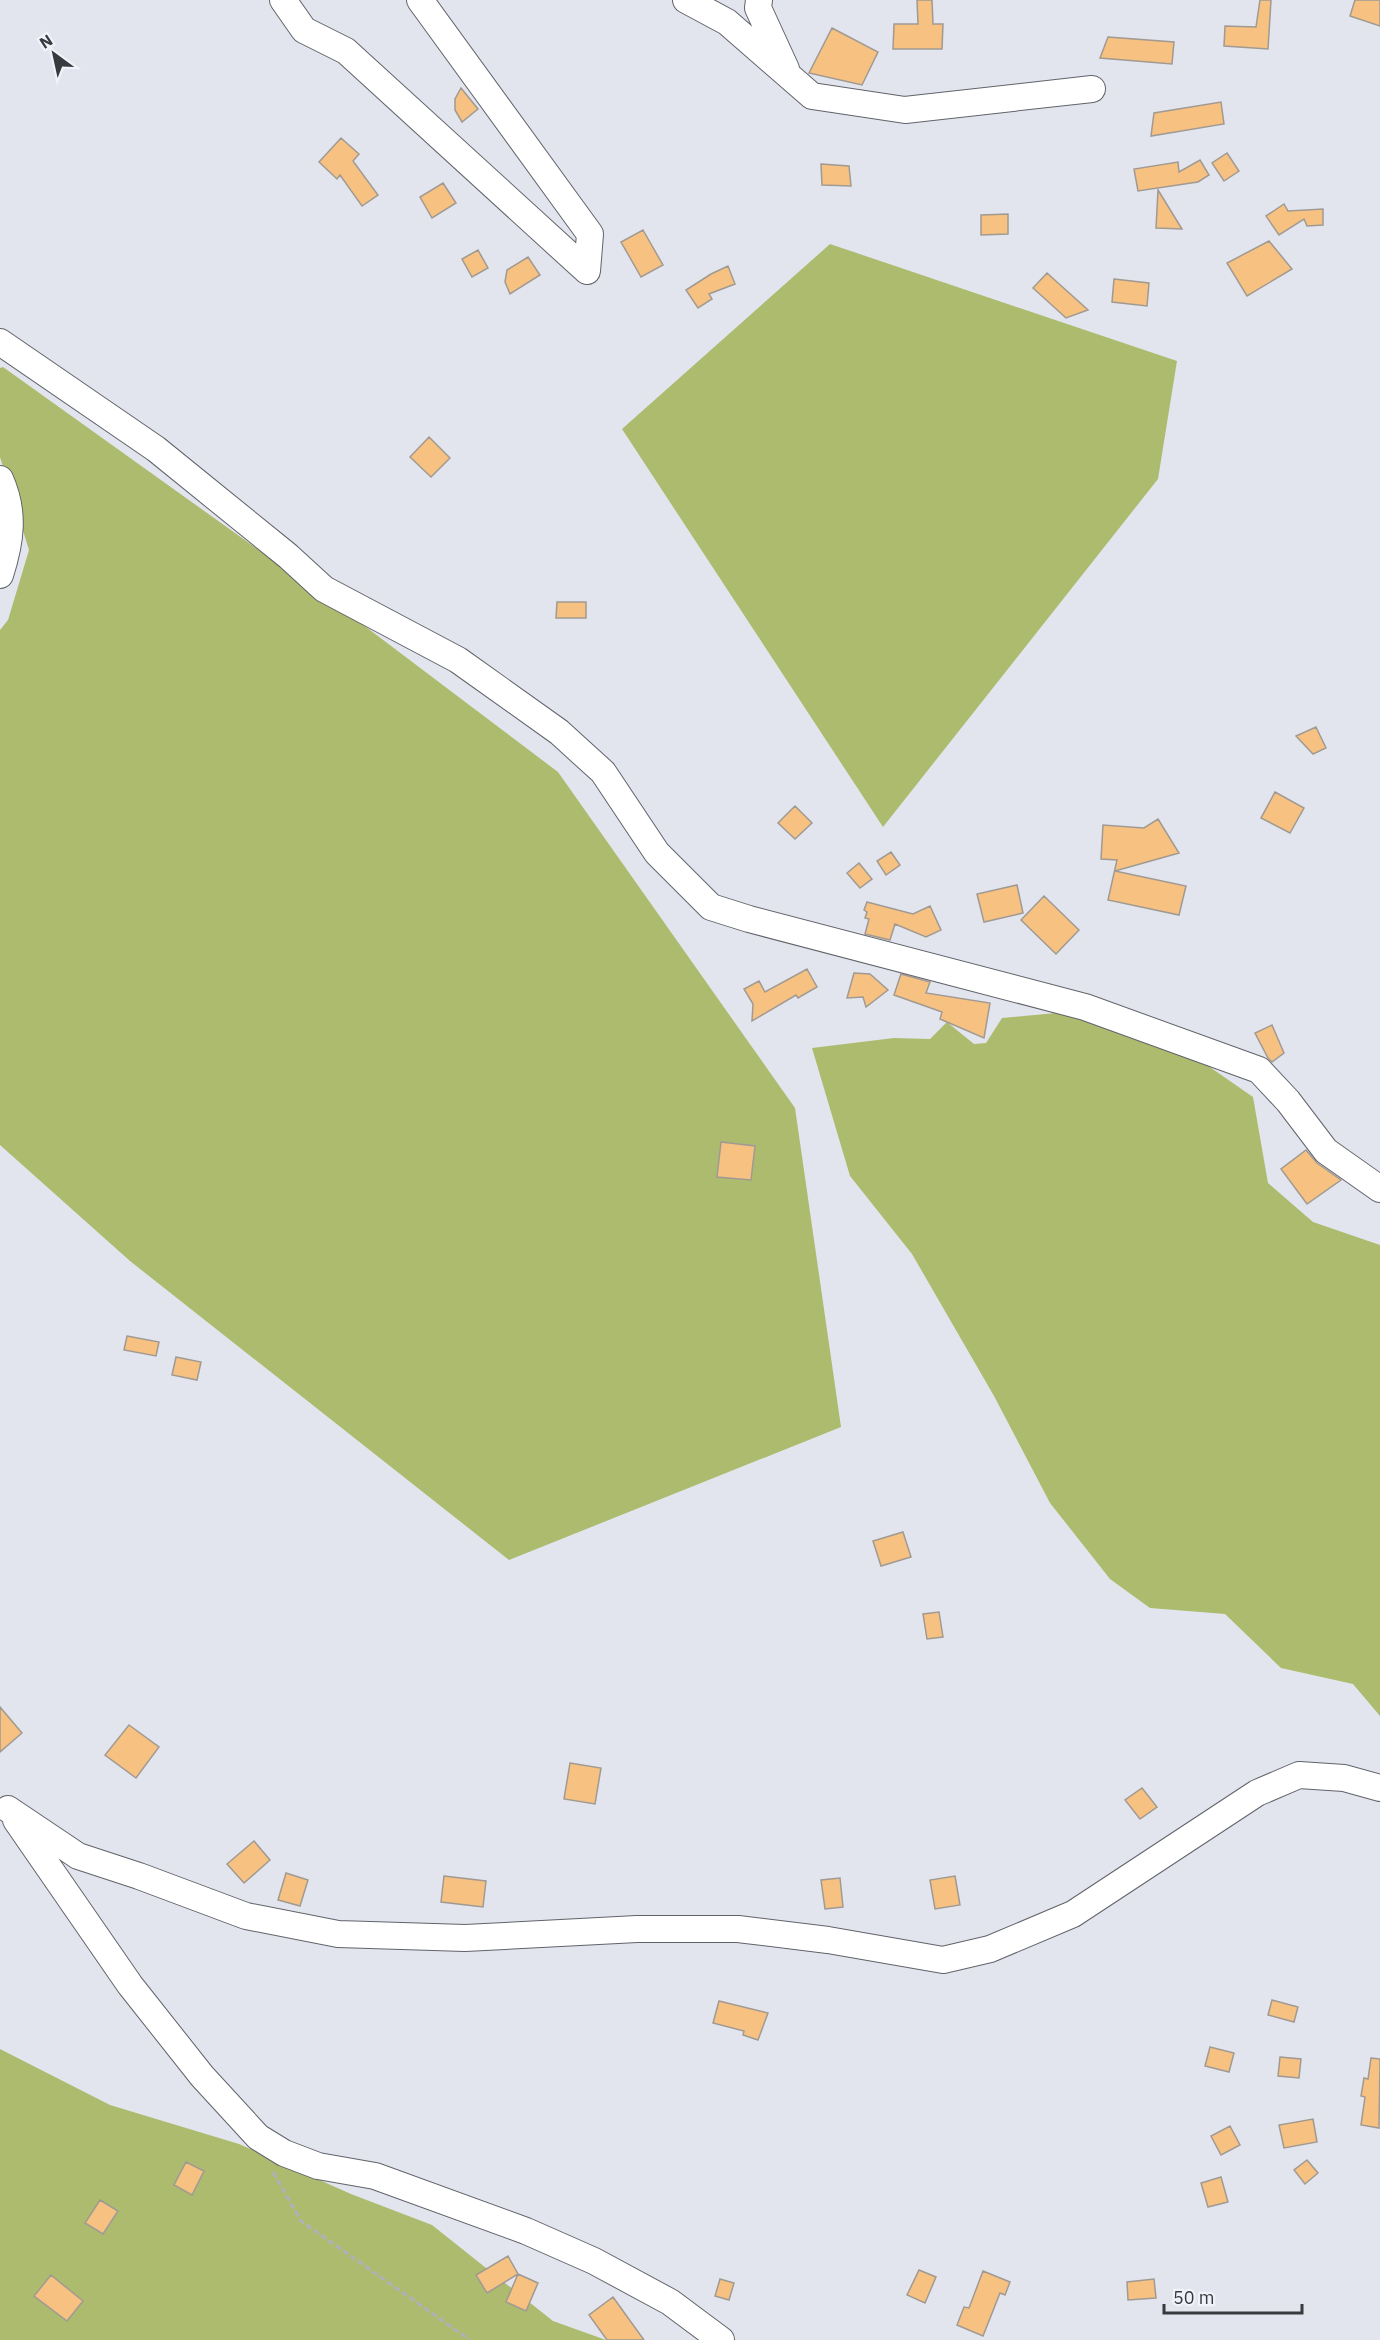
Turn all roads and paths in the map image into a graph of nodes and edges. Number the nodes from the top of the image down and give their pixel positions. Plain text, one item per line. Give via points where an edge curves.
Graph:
1 (283, 0) edge
2 (420, 0) edge
3 (686, 0) edge
4 (759, 0) edge
5 (788, 75) junction
6 (1092, 88) dead end
7 (0, 342) edge
8 (0, 479) edge
9 (0, 575) edge
10 (1380, 1189) edge
11 (1380, 1788) edge
12 (4, 1805) edge
13 (269, 2164) dead end
14 (470, 2340) edge
15 (721, 2340) edge

1 - 2 street via 304,30 346,51 587,271 590,234
3 - 5 street via 727,22
4 - 5 street via 758,8
5 - 6 street via 812,96 904,110
7 - 10 street via 156,449 324,589 458,660 560,732 603,772 657,854 711,907 1085,1007 1259,1070 1326,1151
8 - 9 street via 11,514
11 - 12 street via 1344,1778 1299,1775 1257,1793 1073,1914 990,1949 943,1960 738,1929 637,1929 465,1938 338,1934 246,1916 78,1856
12 - 15 street via 130,1985 202,2076 258,2138 318,2166 375,2175 526,2231 594,2261 670,2302
13 - 14 path via 301,2221

